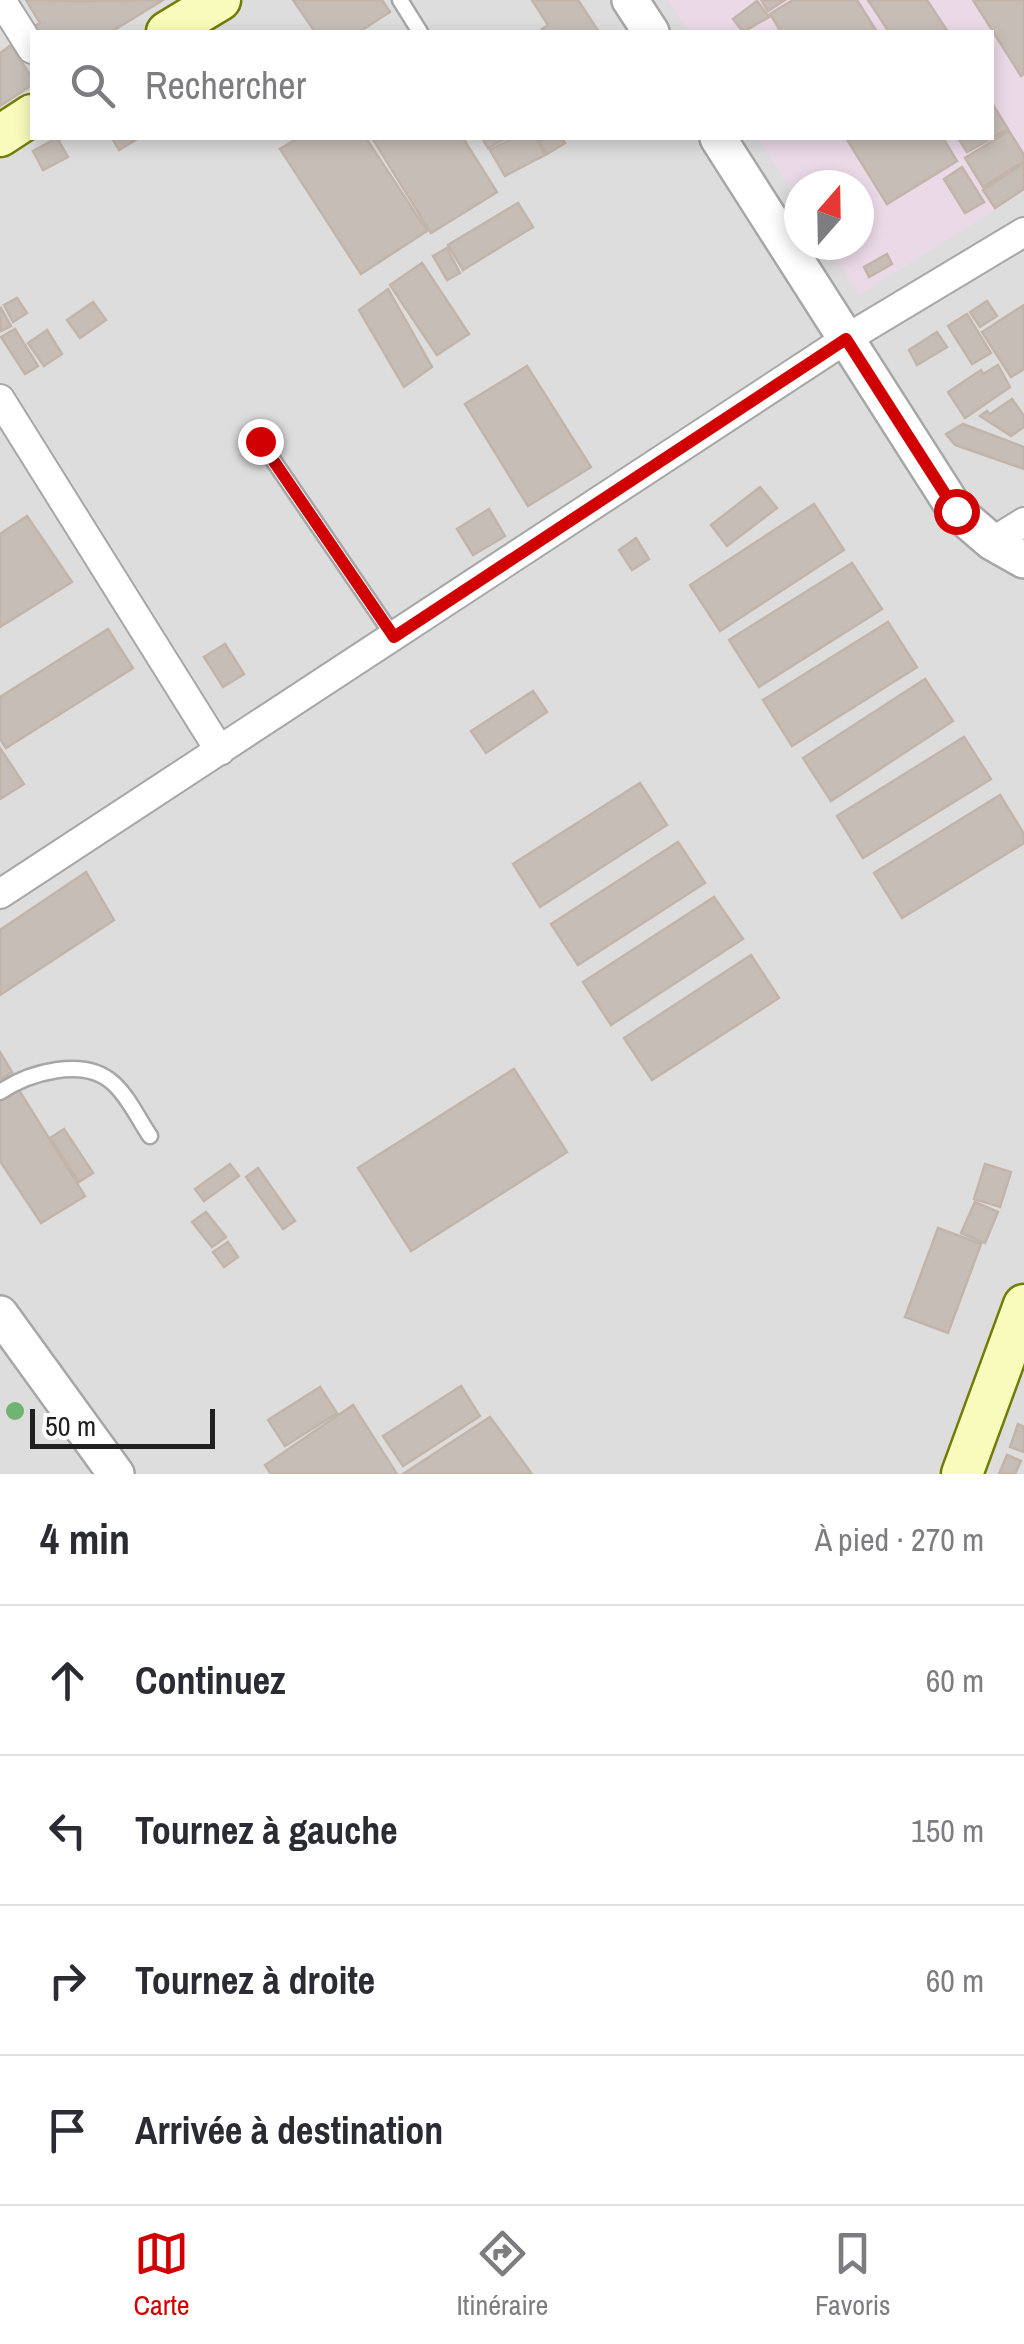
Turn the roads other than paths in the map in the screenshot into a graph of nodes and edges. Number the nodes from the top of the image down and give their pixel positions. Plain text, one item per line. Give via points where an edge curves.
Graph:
1 (1, 0) edge
2 (220, 0) edge
3 (400, 0) edge
4 (630, 0) edge
5 (169, 30) edge
6 (419, 30) edge
7 (650, 30) edge
8 (30, 46) edge
9 (30, 116) edge
10 (0, 136) edge
11 (719, 140) edge
12 (1024, 232) edge
13 (846, 339) junction
14 (0, 399) edge
15 (260, 441) dead end
16 (1024, 522) edge
17 (992, 542) junction
18 (1024, 560) edge
19 (394, 637) junction
20 (220, 751) junction
21 (0, 894) edge
22 (0, 1092) edge
23 (150, 1136) dead end
24 (1024, 1306) edge
25 (0, 1314) edge
26 (1012, 1376) edge
27 (116, 1474) edge
28 (962, 1474) edge

1 - 8 street
2 - 5 main road
3 - 6 lane
4 - 7 street
9 - 10 main road
11 - 13 street
12 - 13 street
13 - 17 street via 956,511
13 - 19 street
14 - 20 street
15 - 19 lane
16 - 17 street
17 - 18 street
19 - 20 street
20 - 21 street
22 - 23 lane via 33,1076 83,1069 112,1081
24 - 26 main road
25 - 27 street
26 - 28 main road

